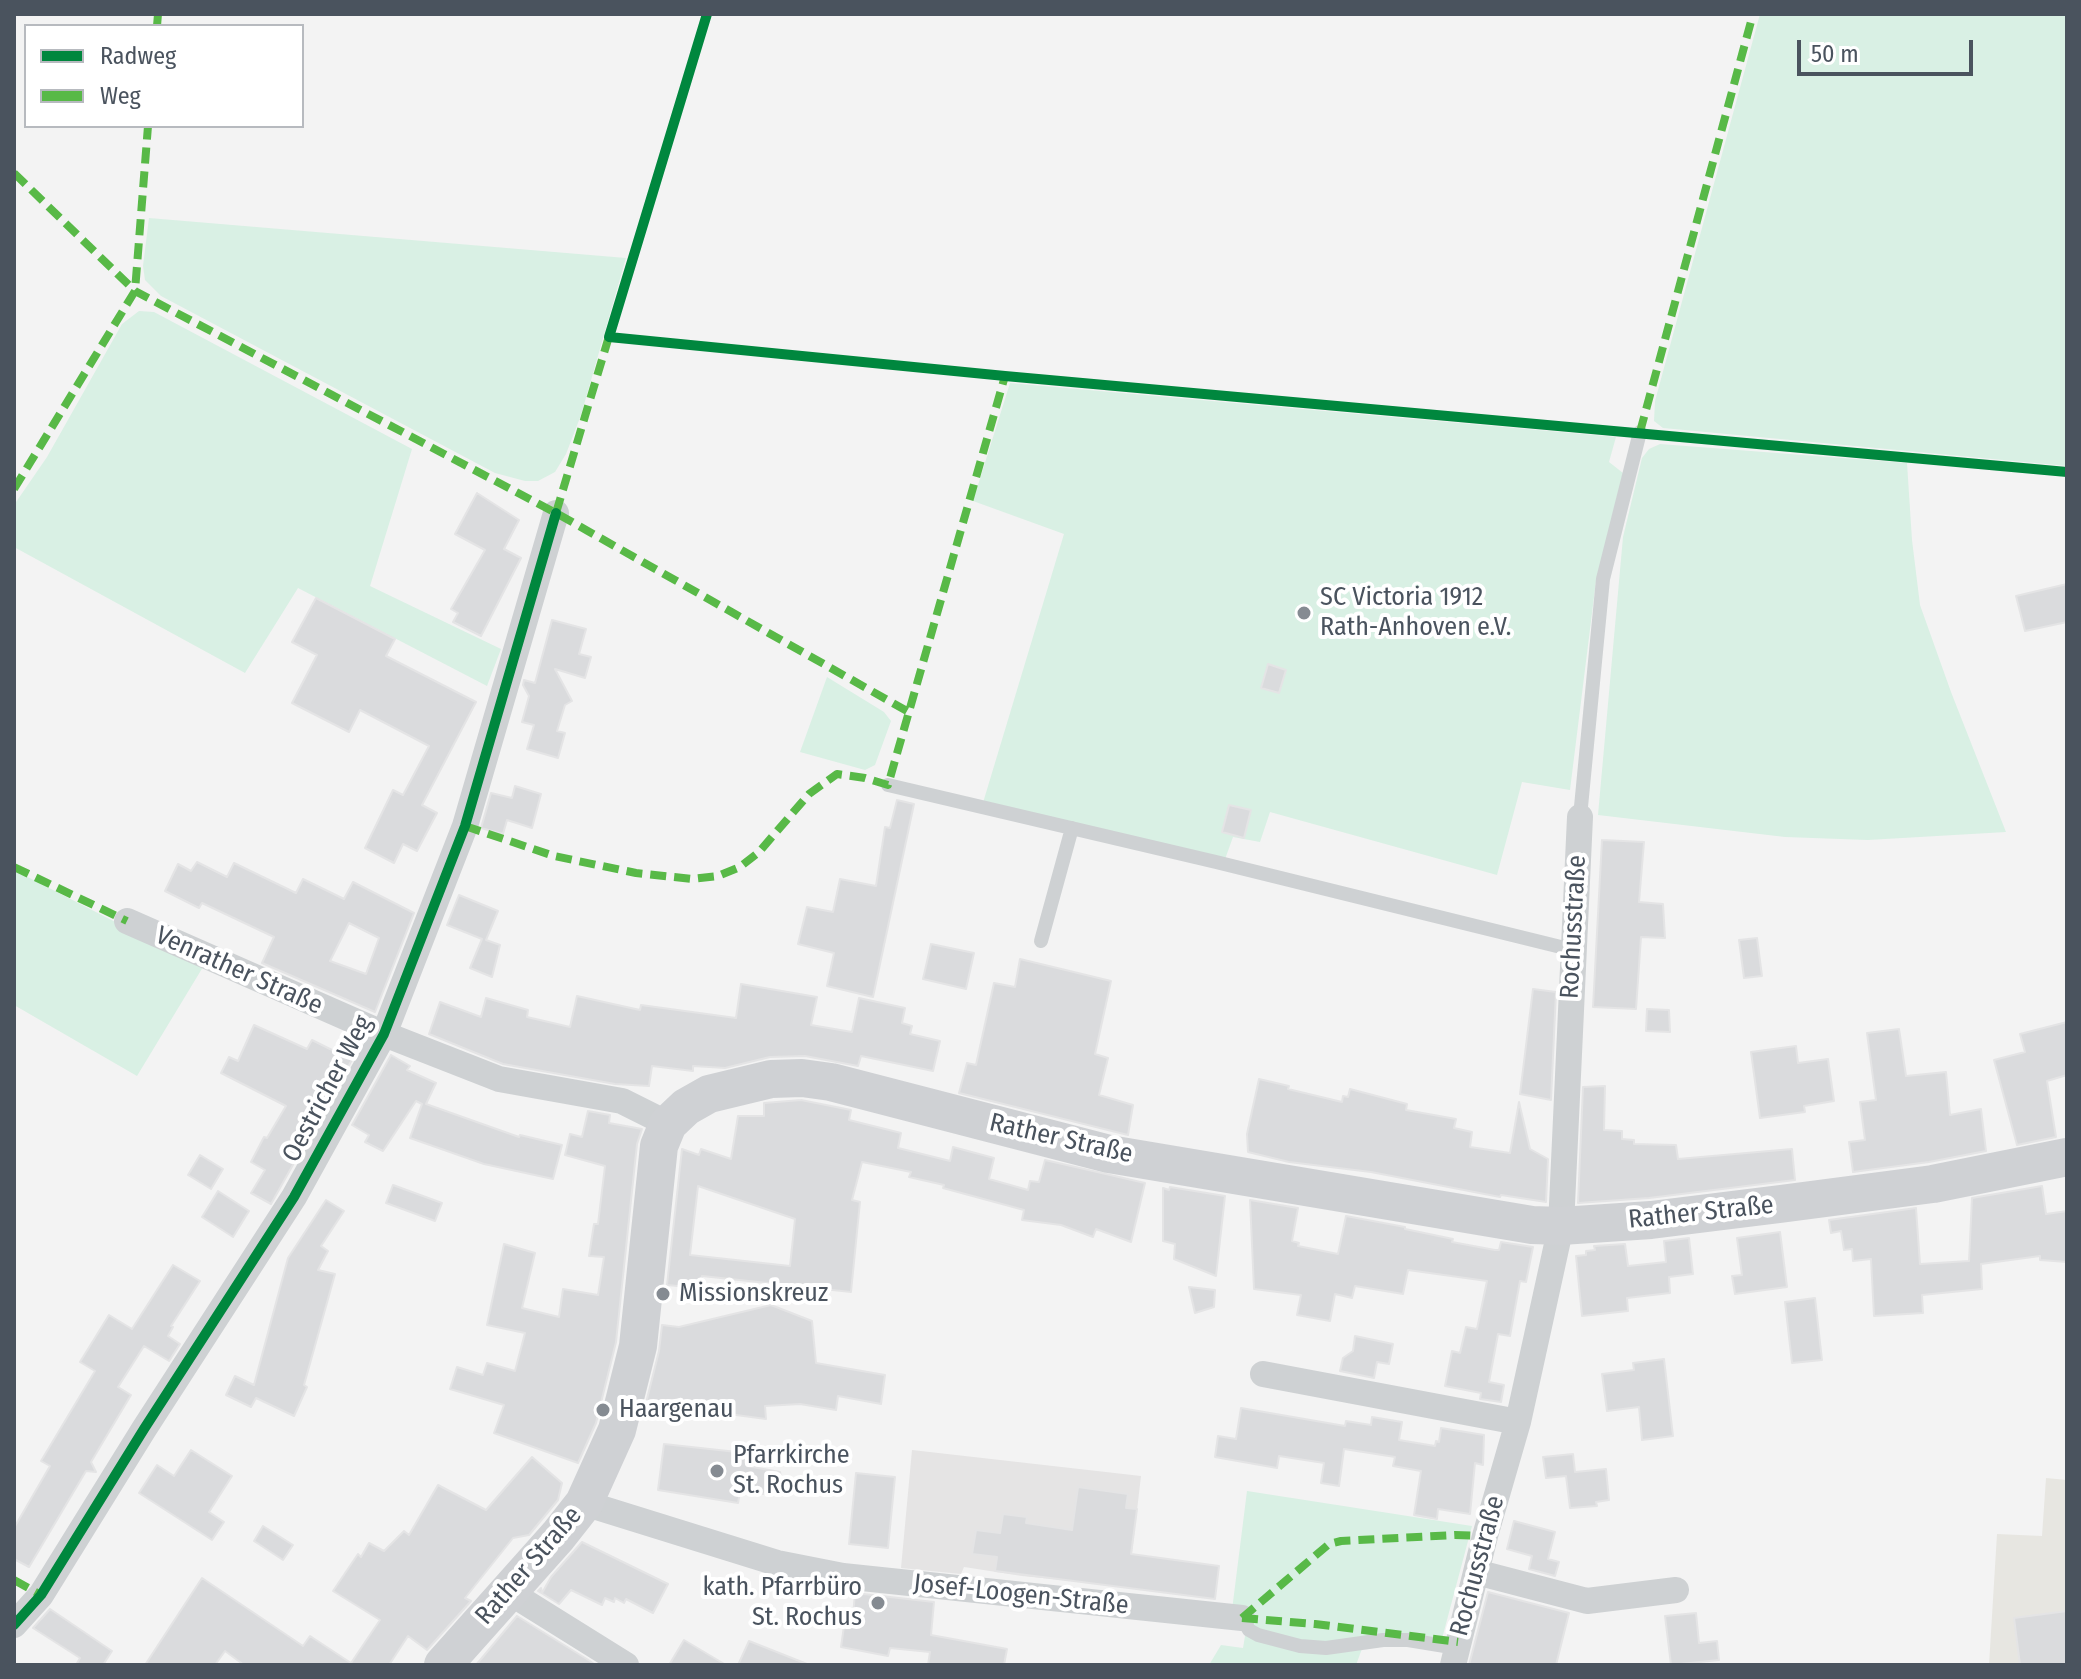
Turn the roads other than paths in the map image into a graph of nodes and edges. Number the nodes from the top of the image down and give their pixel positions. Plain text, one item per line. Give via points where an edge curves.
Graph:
1 (1640, 432) dead end
2 (556, 513) dead end
3 (888, 785) dead end
4 (1580, 817) joint
5 (1072, 828) junction
6 (127, 921) dead end
7 (1041, 941) dead end
8 (1573, 950) junction
9 (384, 1034) junction
10 (668, 1124) junction
11 (2067, 1157) edge
12 (1561, 1226) junction
13 (1263, 1374) dead end
14 (1518, 1422) junction
15 (584, 1503) junction
16 (1476, 1572) junction
17 (1676, 1590) dead end
18 (509, 1592) junction
19 (1242, 1618) joint
20 (14, 1625) edge
21 (1455, 1657) edge
22 (443, 1665) edge
23 (626, 1665) edge

1 - 4 lane, Rochusstraße via 1603,579
2 - 9 street, Oestricher Weg via 465,826
3 - 5 lane
4 - 8 street, Rochusstraße
5 - 7 lane
5 - 8 lane
6 - 9 street, Venrather Straße
8 - 12 street, Rochusstraße
9 - 10 street, Venrather Straße via 499,1079 622,1101
9 - 20 street, Oestricher Weg via 288,1207 41,1595
10 - 12 main road, Rather Straße via 709,1094 802,1078 1109,1154
10 - 15 main road, Rather Straße via 659,1146 638,1346 617,1430
11 - 12 main road, Rather Straße via 1933,1184
12 - 14 street, Rochusstraße
13 - 14 street
14 - 16 street, Rochusstraße
15 - 18 main road, Rather Straße
15 - 19 street, Josef-Loogen-Straße via 777,1563 843,1576
16 - 17 street via 1587,1601
16 - 21 street, Rochusstraße
18 - 22 main road, Rather Straße
18 - 23 street
19 - 21 lane, Josef-Loogen-Straße via 1258,1635 1300,1646 1408,1640

